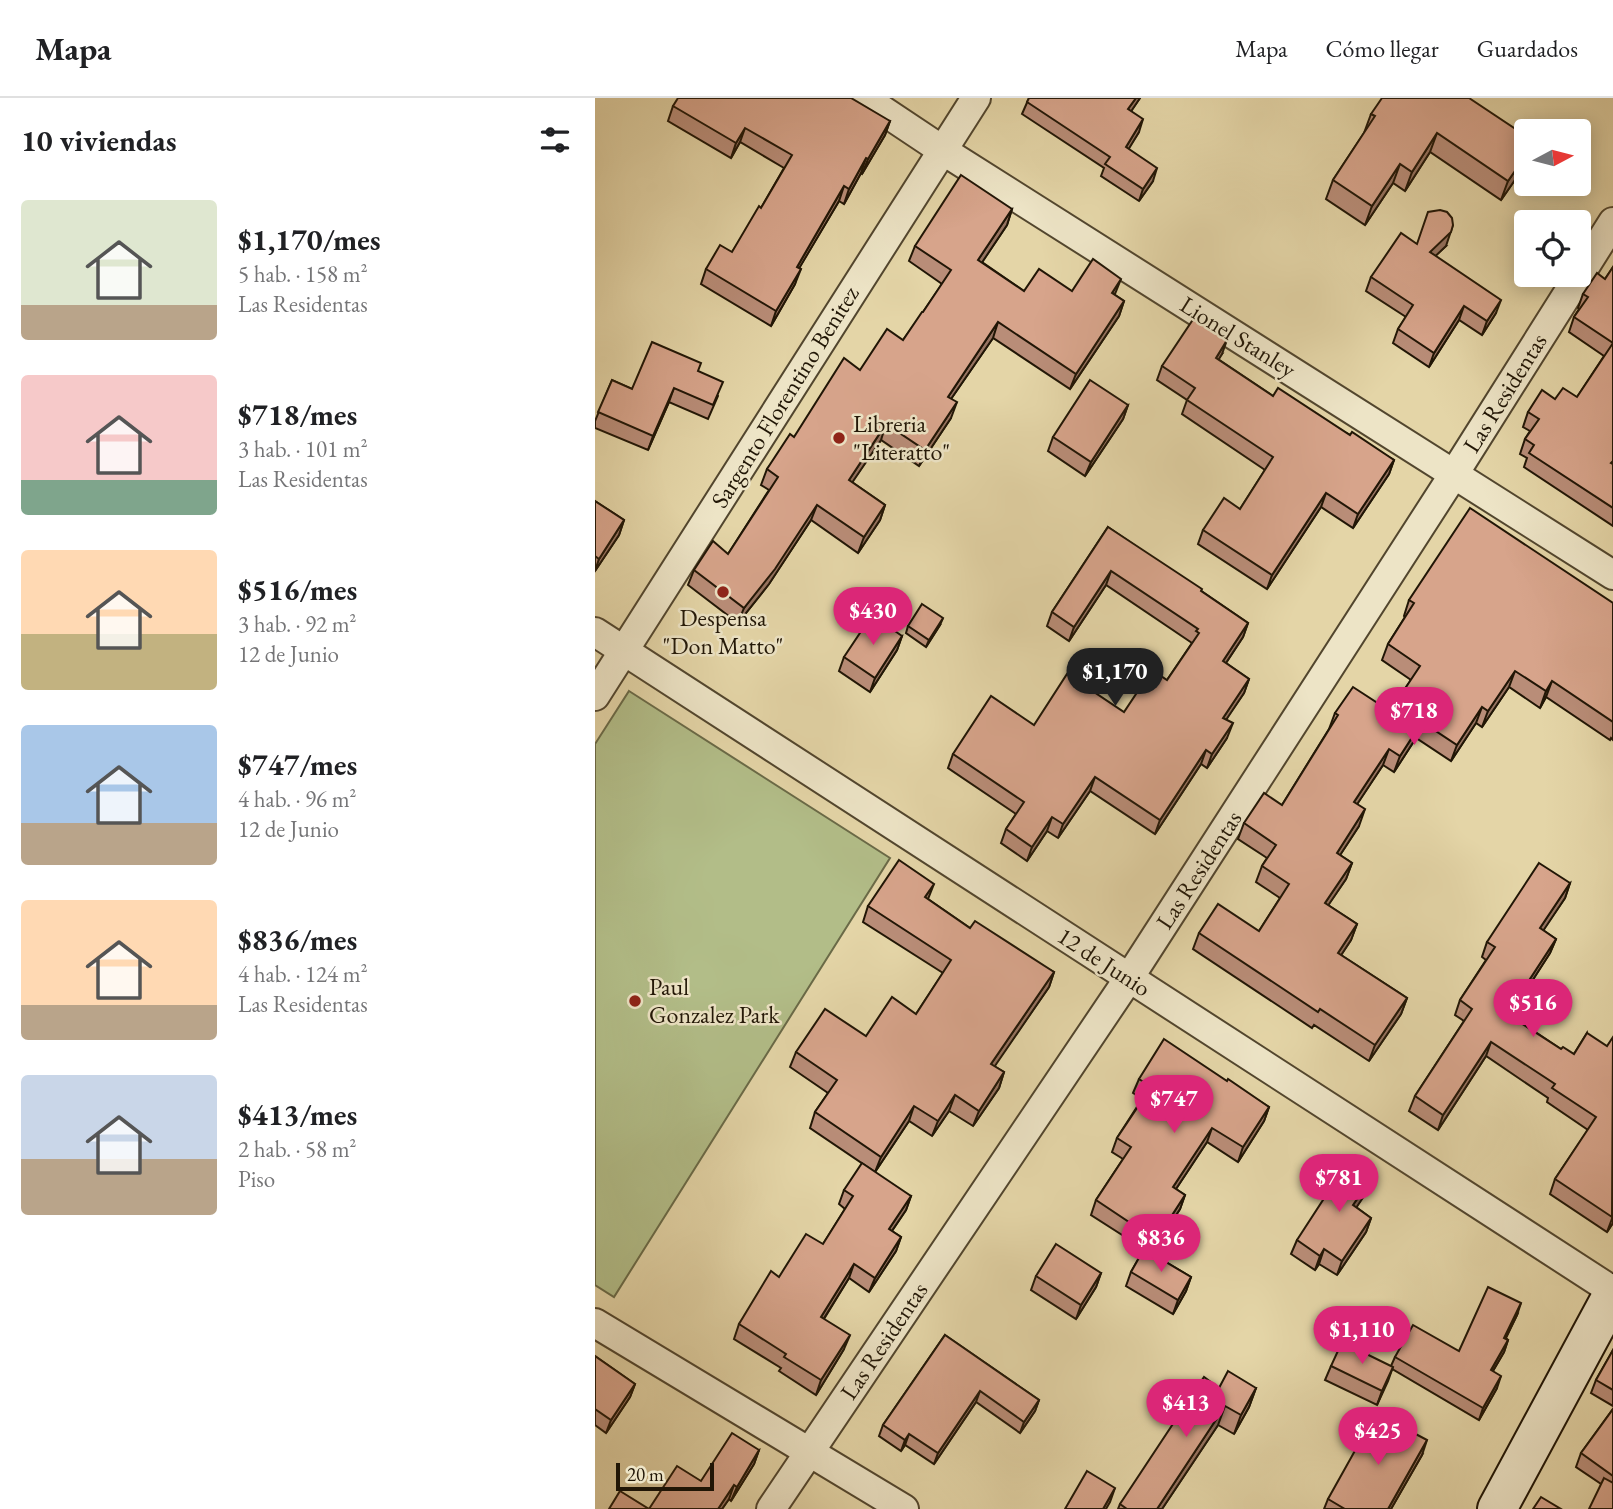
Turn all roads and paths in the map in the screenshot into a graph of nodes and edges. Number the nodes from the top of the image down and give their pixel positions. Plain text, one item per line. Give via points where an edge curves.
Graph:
1 (864, 98) edge
2 (976, 98) edge
3 (943, 150) junction
4 (1613, 222) edge
5 (1454, 474) junction
6 (1613, 575) edge
7 (595, 632) edge
8 (624, 651) junction
9 (595, 696) edge
10 (1129, 978) junction
11 (1613, 1292) edge
12 (595, 1323) edge
13 (809, 1452) junction
14 (771, 1509) edge
15 (904, 1509) edge
16 (1497, 1509) edge

1 - 3 street, Lionel Stanley
2 - 3 street, Sargento Florentino Benitez
3 - 5 street, Lionel Stanley
3 - 8 street, Sargento Florentino Benitez
4 - 5 street, Las Residentas
5 - 6 street, Lionel Stanley
5 - 10 street, Las Residentas
7 - 8 street, 12 de Junio
8 - 9 street, Sargento Florentino Benitez
8 - 10 street, 12 de Junio
10 - 11 street, 12 de Junio
10 - 13 street, Las Residentas
11 - 16 street
12 - 13 street
13 - 14 street, Las Residentas
13 - 15 street

